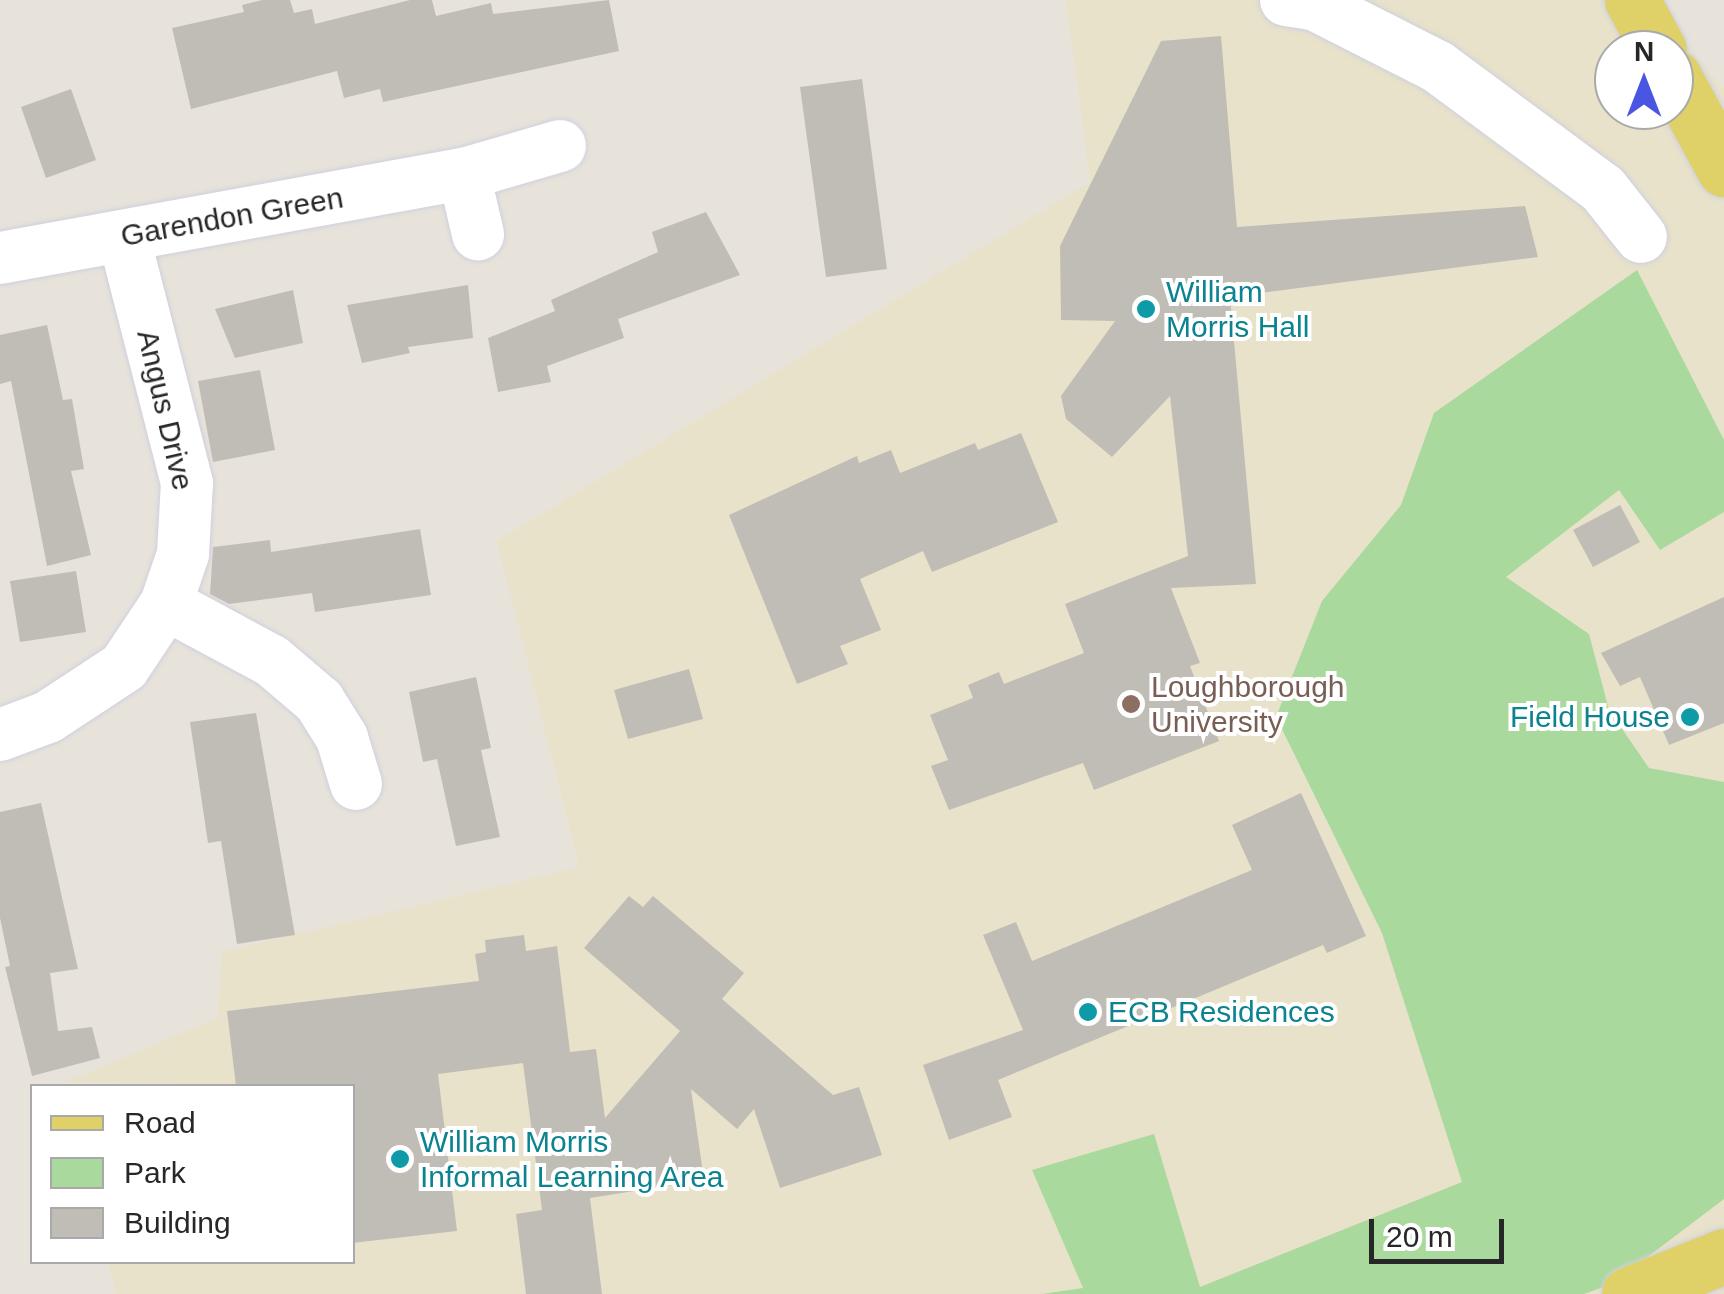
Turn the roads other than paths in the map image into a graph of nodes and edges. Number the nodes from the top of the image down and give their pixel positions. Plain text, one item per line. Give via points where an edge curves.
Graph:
1 (1286, 0) edge
2 (1632, 0) edge
3 (1648, 30) edge
4 (1694, 113) edge
5 (560, 146) dead end
6 (1724, 168) edge
7 (464, 174) junction
8 (478, 234) dead end
9 (1641, 237) dead end
10 (124, 238) junction
11 (0, 258) edge
12 (166, 604) junction
13 (0, 735) edge
14 (359, 749) dead end
15 (1724, 1256) edge
16 (1629, 1294) edge

1 - 9 street via 1316,4 1438,67 1603,189
2 - 3 main road
4 - 6 main road
5 - 7 street, Garendon Green
7 - 8 street
7 - 10 street, Garendon Green
10 - 11 street, Garendon Green
10 - 12 street, Angus Drive via 187,482 183,554
12 - 13 street, Angus Drive via 124,667 48,717
12 - 14 street via 272,661 319,701
15 - 16 main road

